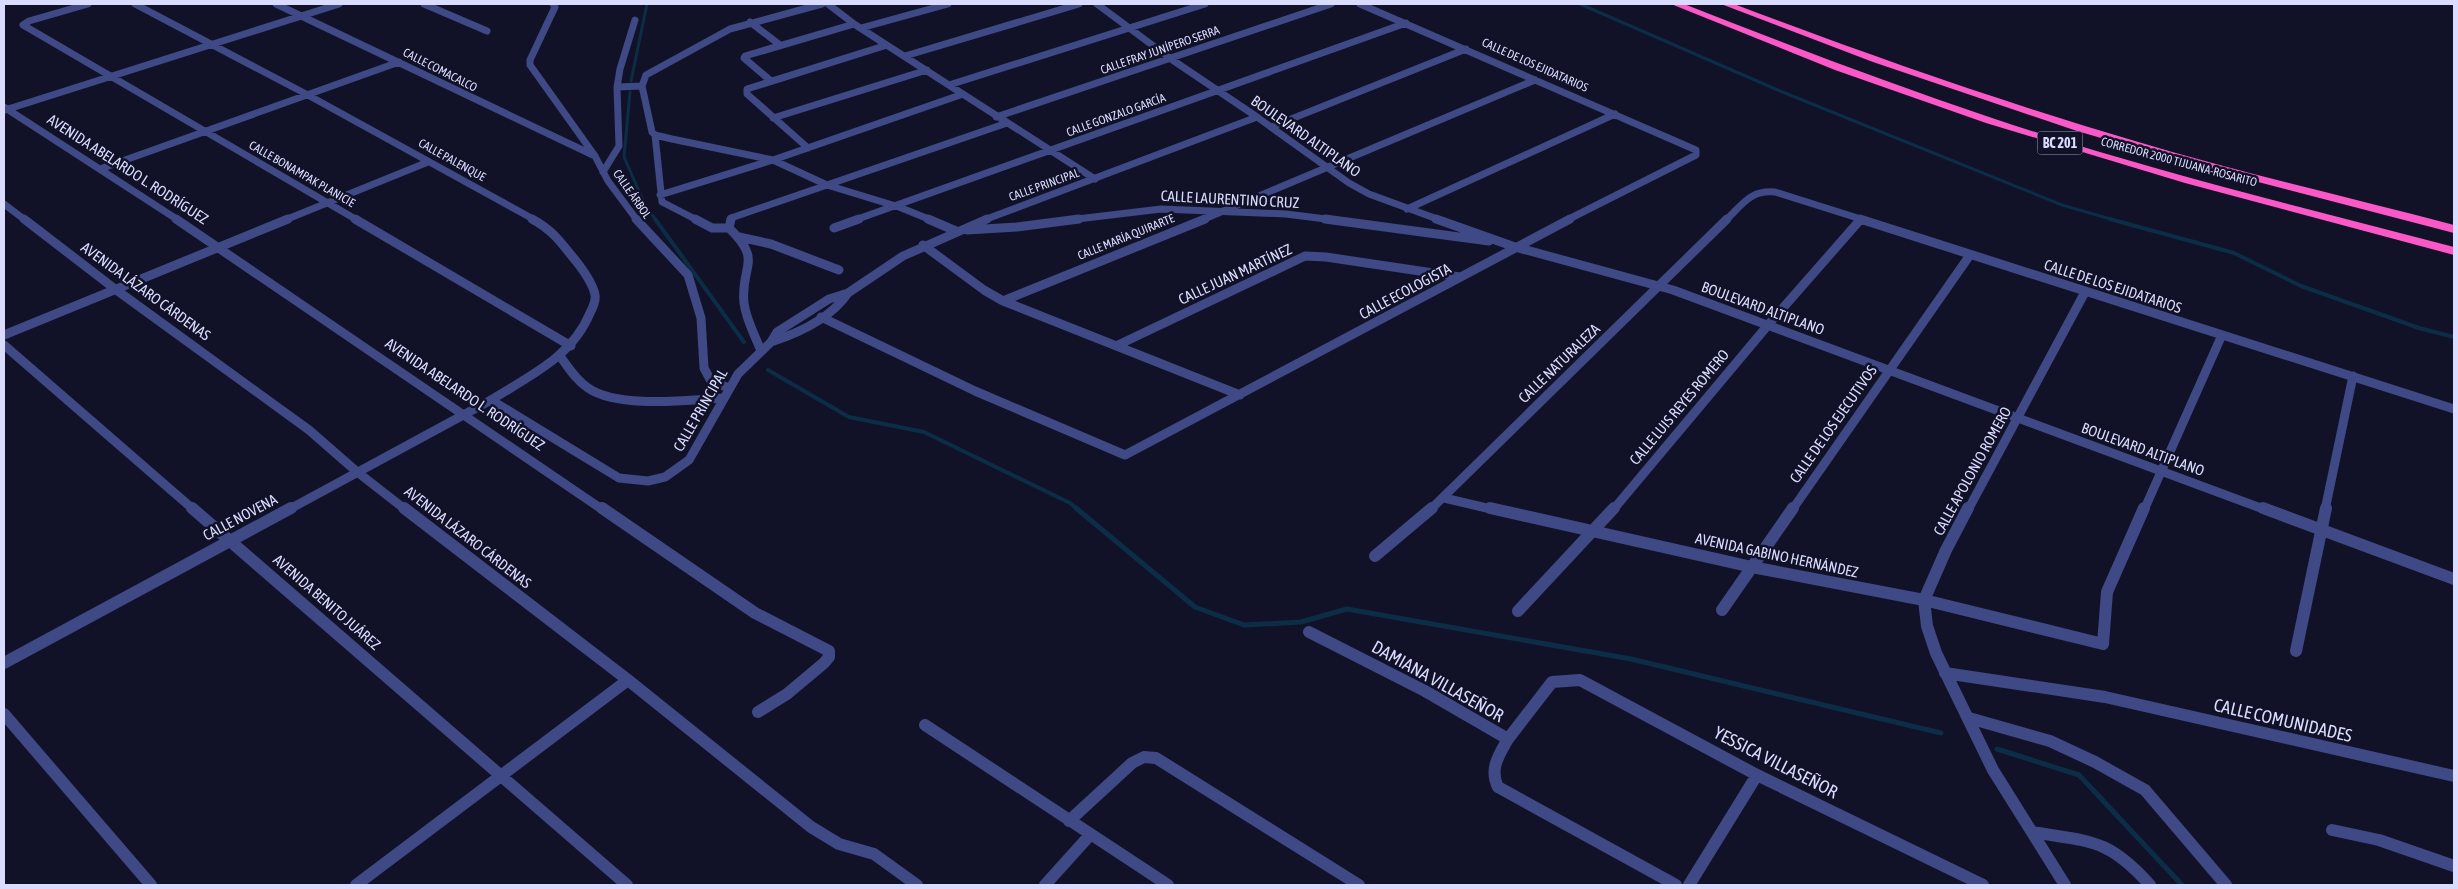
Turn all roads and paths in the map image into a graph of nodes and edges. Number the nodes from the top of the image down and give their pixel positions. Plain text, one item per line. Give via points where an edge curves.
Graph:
1 (88, 4) edge
2 (135, 4) edge
3 (276, 4) edge
4 (339, 4) edge
5 (424, 4) edge
6 (822, 4) edge
7 (828, 4) edge
8 (948, 4) edge
9 (1079, 4) edge
10 (1098, 4) edge
11 (1205, 4) edge
12 (1330, 4) edge
13 (1360, 4) edge
14 (1676, 4) edge
15 (1726, 4) edge
16 (554, 5) edge
17 (301, 16) junction
18 (635, 20) dead end
19 (750, 22) junction
20 (1406, 23) junction
21 (854, 24) junction
22 (861, 28) junction
23 (1130, 28) junction
24 (487, 31) dead end
25 (212, 45) junction
26 (780, 45) junction
27 (887, 45) junction
28 (1466, 49) junction
29 (906, 56) junction
30 (1171, 59) junction
31 (399, 62) junction
32 (927, 70) junction
33 (111, 76) junction
34 (771, 80) junction
35 (1535, 80) junction
36 (949, 85) junction
37 (642, 86) junction
38 (617, 88) junction
39 (1217, 90) junction
40 (306, 94) junction
41 (963, 94) junction
42 (5, 109) edge
43 (1614, 114) junction
44 (996, 117) junction
45 (1257, 117) junction
46 (773, 118) junction
47 (1007, 123) junction
48 (1271, 127) junction
49 (204, 132) junction
50 (655, 135) junction
51 (808, 148) junction
52 (1051, 151) junction
53 (1697, 152) joint
54 (595, 156) junction
55 (772, 160) junction
56 (428, 162) junction
57 (1325, 168) junction
58 (100, 169) junction
59 (603, 172) junction
60 (1095, 179) junction
61 (827, 185) junction
62 (1762, 191) joint
63 (660, 195) junction
64 (4, 204) edge
65 (328, 204) junction
66 (899, 206) junction
67 (1407, 209) junction
68 (1225, 211) junction
69 (1860, 220) junction
70 (729, 225) junction
71 (834, 228) dead end
72 (2454, 229) edge
73 (956, 231) junction
74 (739, 237) junction
75 (1502, 242) junction
76 (923, 245) junction
77 (219, 247) junction
78 (1515, 247) junction
79 (2454, 251) edge
80 (1970, 255) junction
81 (839, 270) dead end
82 (1460, 277) junction
83 (1660, 286) junction
84 (115, 289) junction
85 (2085, 292) junction
86 (848, 293) junction
87 (1003, 301) junction
88 (822, 317) junction
89 (1768, 325) junction
90 (4, 335) edge
91 (2222, 335) junction
92 (771, 342) junction
93 (4, 345) edge
94 (1118, 345) junction
95 (571, 346) junction
96 (761, 351) junction
97 (560, 356) junction
98 (1889, 369) junction
99 (2353, 376) junction
100 (729, 388) junction
101 (1240, 395) junction
102 (724, 398) junction
103 (491, 400) junction
104 (2454, 408) edge
105 (464, 413) junction
106 (2019, 417) junction
107 (356, 471) junction
108 (2162, 471) junction
109 (1444, 498) junction
110 (2321, 529) junction
111 (1595, 531) junction
112 (230, 539) junction
113 (1375, 556) dead end
114 (1752, 567) junction
115 (2454, 579) edge
116 (1924, 600) junction
117 (1518, 610) dead end
118 (1722, 610) dead end
119 (1309, 632) dead end
120 (2296, 651) dead end
121 (4, 663) edge
122 (1945, 672) junction
123 (628, 680) junction
124 (758, 712) dead end
125 (4, 714) edge
126 (1969, 718) junction
127 (925, 724) dead end
128 (1508, 740) junction
129 (500, 775) junction
130 (1758, 775) junction
131 (2454, 776) edge
132 (1069, 821) junction
133 (2332, 830) dead end
134 (2032, 832) junction
135 (1090, 835) junction
136 (2454, 866) edge
137 (151, 885) edge
138 (356, 885) edge
139 (627, 885) edge
140 (917, 885) edge
141 (1045, 885) edge
142 (1168, 885) edge
143 (1359, 885) edge
144 (1676, 885) edge
145 (1689, 885) edge
146 (1983, 885) edge
147 (2065, 885) edge
148 (2150, 885) edge
149 (2226, 885) edge

1 - 33 street, CALLE BONAMPAK PLANICIE via 23,25
2 - 25 street, CALLE PALENQUE
3 - 17 street, CALLE COMACALCO
4 - 17 street
5 - 24 street
6 - 19 street
7 - 21 street
8 - 22 street
9 - 29 street
10 - 23 street, BOULEVARD ALTIPLANO
11 - 23 street
12 - 30 street, CALLE FRAY JUNÍPERO SERRA
13 - 20 street, CALLE DE LOS EJIDATARIOS
14 - 79 highway, CORREDOR 2000 TIJUANA-ROSARITO / BC 201 via 1839,68 2000,124 2190,181
15 - 72 highway, CORREDOR 2000 TIJUANA-ROSARITO / BC 201 via 1902,70 2059,122 2218,168
16 - 54 street, CALLE ÁRBOL via 530,65
17 - 25 street
17 - 31 street, CALLE COMACALCO
18 - 38 street
19 - 26 street
19 - 37 street via 730,29 646,75
20 - 28 street, CALLE DE LOS EJIDATARIOS
20 - 39 street, CALLE GONZALO GARCÍA
21 - 22 street
21 - 26 street
22 - 27 street
23 - 30 street, BOULEVARD ALTIPLANO
23 - 36 street
25 - 33 street
25 - 40 street, CALLE PALENQUE
26 - 34 street via 744,57
27 - 29 street
27 - 34 street
28 - 35 street, CALLE DE LOS EJIDATARIOS
28 - 48 street
29 - 32 street
30 - 39 street, BOULEVARD ALTIPLANO
30 - 44 street, CALLE FRAY JUNÍPERO SERRA
31 - 40 street
31 - 54 street, CALLE COMACALCO
32 - 36 street
32 - 46 street
33 - 42 street
33 - 49 street, CALLE BONAMPAK PLANICIE
34 - 46 street via 746,91
35 - 43 street, CALLE DE LOS EJIDATARIOS
35 - 57 street, CALLE MARÍA QUIRARTE
36 - 41 street
37 - 38 street
37 - 50 street
38 - 59 street via 619,146
39 - 45 street, BOULEVARD ALTIPLANO
39 - 52 street, CALLE GONZALO GARCÍA
40 - 49 street
40 - 56 street, CALLE PALENQUE
41 - 44 street
41 - 51 street
42 - 58 street, AVENIDA ABELARDO L. RODRÍGUEZ
43 - 53 street, CALLE DE LOS EJIDATARIOS
43 - 67 street
44 - 47 street
45 - 48 street, BOULEVARD ALTIPLANO
45 - 60 street, CALLE PRINCIPAL
46 - 51 street
47 - 52 street
47 - 61 street
48 - 57 street, BOULEVARD ALTIPLANO
49 - 58 street
49 - 65 street, CALLE BONAMPAK PLANICIE
50 - 55 street
50 - 63 street
51 - 55 street
52 - 60 street
52 - 66 street, CALLE GONZALO GARCÍA
53 - 78 street, CALLE ECOLOGISTA via 1694,157
54 - 59 street, CALLE ÁRBOL
55 - 61 street
55 - 63 street
56 - 65 street
56 - 95 street, CALLE PALENQUE via 550,229 584,271 595,294 594,304 585,326
57 - 67 street, BOULEVARD ALTIPLANO via 1359,189
57 - 68 street, CALLE MARÍA QUIRARTE
58 - 77 street, AVENIDA ABELARDO L. RODRÍGUEZ
59 - 100 street, CALLE ÁRBOL via 630,213 688,275 701,318 706,374 710,381
60 - 73 street, CALLE PRINCIPAL
61 - 66 street
61 - 70 street via 736,216
62 - 69 street, CALLE DE LOS EJIDATARIOS via 1775,192
62 - 83 street, CALLE NATURALEZA via 1753,194
63 - 70 street via 662,202 689,218 712,228
64 - 84 street, AVENIDA LÁZARO CÁRDENAS
65 - 77 street
65 - 95 street, CALLE BONAMPAK PLANICIE
66 - 71 street, CALLE GONZALO GARCÍA
66 - 73 street
67 - 75 street, BOULEVARD ALTIPLANO
68 - 73 street, CALLE LAURENTINO CRUZ via 1150,209 1017,227
68 - 75 street, CALLE LAURENTINO CRUZ via 1286,214
68 - 87 street, CALLE MARÍA QUIRARTE
69 - 80 street, CALLE DE LOS EJIDATARIOS
69 - 89 street, CALLE LUIS REYES ROMERO
70 - 74 street
73 - 76 street, CALLE PRINCIPAL
74 - 81 street via 771,244
74 - 96 street via 749,252 744,299
75 - 78 street, BOULEVARD ALTIPLANO
76 - 86 street, CALLE PRINCIPAL
76 - 87 street
77 - 84 street
77 - 105 street, AVENIDA ABELARDO L. RODRÍGUEZ
78 - 82 street, CALLE ECOLOGISTA
78 - 83 street, BOULEVARD ALTIPLANO
80 - 85 street, CALLE DE LOS EJIDATARIOS
80 - 98 street, CALLE DE LOS EJECUTIVOS
82 - 94 street, CALLE JUAN MARTÍNEZ via 1305,256
82 - 101 street, CALLE ECOLOGISTA
83 - 89 street, BOULEVARD ALTIPLANO
83 - 109 street, CALLE NATURALEZA
84 - 90 street
84 - 107 street, AVENIDA LÁZARO CÁRDENAS via 309,430
85 - 91 street, CALLE DE LOS EJIDATARIOS
85 - 106 street, CALLE APOLONIO ROMERO
86 - 88 street, CALLE PRINCIPAL via 842,303
86 - 92 street, CALLE PRINCIPAL via 829,299 794,321 777,332
87 - 94 street
88 - 92 street, CALLE PRINCIPAL via 788,338
88 - 101 street, CALLE ECOLOGISTA via 975,391 1126,455
89 - 98 street, BOULEVARD ALTIPLANO
89 - 111 street, CALLE LUIS REYES ROMERO
91 - 99 street, CALLE DE LOS EJIDATARIOS
91 - 108 street
92 - 96 street, CALLE PRINCIPAL
93 - 112 street, AVENIDA BENITO JUÁREZ
94 - 101 street
95 - 97 street, CALLE PALENQUE
96 - 100 street, CALLE PRINCIPAL
97 - 102 street via 582,382 601,394 658,401
97 - 103 street, CALLE PALENQUE
98 - 106 street, BOULEVARD ALTIPLANO
98 - 114 street, CALLE DE LOS EJECUTIVOS
99 - 104 street, CALLE DE LOS EJIDATARIOS
99 - 110 street
100 - 102 street, CALLE PRINCIPAL
102 - 103 street, CALLE PRINCIPAL via 699,446 680,470 649,482 634,482 606,472
103 - 105 street, CALLE NOVENA
105 - 107 street, CALLE NOVENA
105 - 124 street, AVENIDA ABELARDO L. RODRÍGUEZ via 755,613 829,652 824,663 787,694
106 - 108 street, BOULEVARD ALTIPLANO
106 - 116 street, CALLE APOLONIO ROMERO via 1946,550
107 - 112 street, CALLE NOVENA
107 - 123 street, AVENIDA LÁZARO CÁRDENAS
108 - 110 street, BOULEVARD ALTIPLANO
108 - 116 street, AVENIDA GABINO HERNÁNDEZ via 2107,592 2103,644
109 - 111 street, AVENIDA GABINO HERNÁNDEZ
109 - 113 street, CALLE NATURALEZA
110 - 115 street, BOULEVARD ALTIPLANO
110 - 120 street
111 - 114 street, AVENIDA GABINO HERNÁNDEZ
111 - 117 street, CALLE LUIS REYES ROMERO
112 - 121 street, CALLE NOVENA
112 - 129 street, AVENIDA BENITO JUÁREZ
114 - 116 street, AVENIDA GABINO HERNÁNDEZ
114 - 118 street, CALLE DE LOS EJECUTIVOS
116 - 122 street via 1927,626
119 - 128 street, DAMIANA VILLASEÑOR via 1425,691
122 - 126 street
122 - 131 street, CALLE COMUNIDADES via 2105,697
123 - 129 street
123 - 140 street, AVENIDA LÁZARO CÁRDENAS via 826,838 874,854
125 - 137 street
126 - 134 street via 1993,770
126 - 149 street via 2050,741 2145,790
127 - 132 street
128 - 130 street, YESSICA VILLASEÑOR via 1552,682 1580,680
128 - 144 street, DAMIANA VILLASEÑOR via 1492,770 1498,787
129 - 138 street
129 - 139 street, AVENIDA BENITO JUÁREZ
130 - 145 street
130 - 146 street, YESSICA VILLASEÑOR
132 - 135 street
132 - 143 street via 1132,763 1144,757 1156,758
133 - 136 street via 2386,840
134 - 147 street
134 - 148 street via 2096,843 2116,852
135 - 141 street
135 - 142 street

